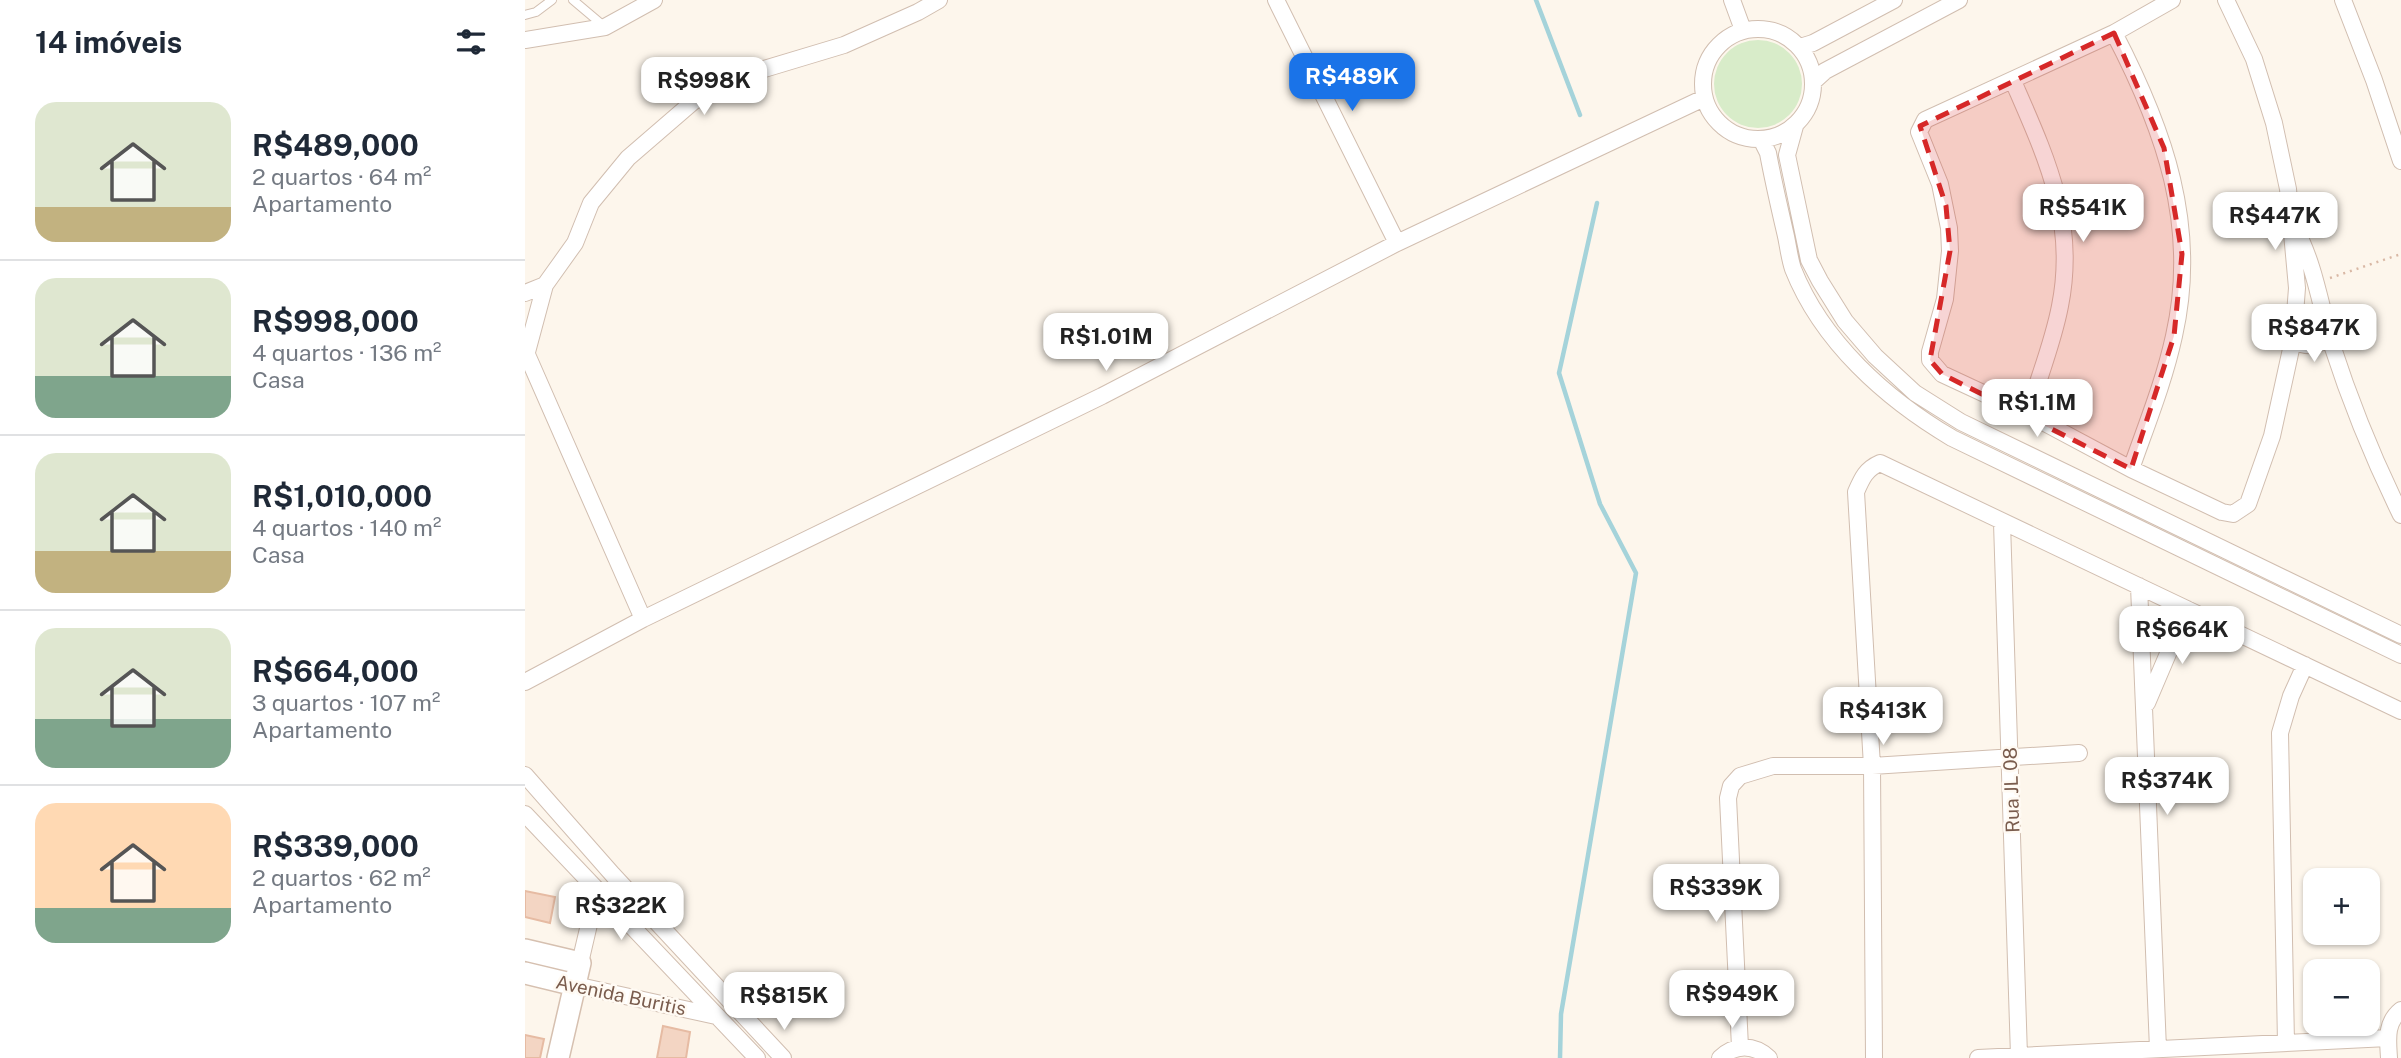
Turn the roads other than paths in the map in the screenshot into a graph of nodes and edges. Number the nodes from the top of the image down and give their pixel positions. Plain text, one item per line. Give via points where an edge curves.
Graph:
1 (552, 0) edge
2 (573, 0) edge
3 (654, 0) edge
4 (1276, 0) edge
5 (1732, 0) edge
6 (1894, 0) edge
7 (1959, 0) edge
8 (2172, 0) edge
9 (2226, 0) edge
10 (2343, 0) edge
11 (932, 2) edge
12 (525, 15) edge
13 (605, 27) junction
14 (1743, 30) junction
15 (2113, 33) junction
16 (525, 40) edge
17 (1800, 47) junction
18 (1814, 81) junction
19 (2013, 81) junction
20 (1704, 98) junction
21 (1795, 125) junction
22 (1761, 139) junction
23 (2401, 161) edge
24 (2292, 223) junction
25 (1397, 243) junction
26 (2317, 282) junction
27 (545, 285) junction
28 (2297, 288) junction
29 (525, 293) edge
30 (2330, 336) junction
31 (2293, 340) junction
32 (526, 351) edge
33 (2028, 414) junction
34 (2131, 469) junction
35 (2401, 515) edge
36 (2002, 523) junction
37 (2139, 586) junction
38 (2187, 609) junction
39 (643, 619) junction
40 (2401, 635) edge
41 (2401, 655) edge
42 (2305, 665) junction
43 (525, 682) edge
44 (2144, 708) junction
45 (2401, 711) edge
46 (2079, 754) dead end
47 (2010, 756) junction
48 (1872, 766) junction
49 (525, 775) edge
50 (525, 814) edge
51 (597, 890) junction
52 (525, 950) edge
53 (580, 963) junction
54 (525, 973) edge
55 (575, 985) junction
56 (2401, 1010) edge
57 (716, 1016) junction
58 (2388, 1038) junction
59 (2286, 1043) junction
60 (1740, 1047) junction
61 (2158, 1049) junction
62 (743, 1051) edge
63 (2093, 1055) edge
64 (2019, 1056) junction
65 (558, 1058) edge
66 (757, 1058) edge
67 (783, 1058) edge
68 (1720, 1058) edge
69 (1769, 1058) edge
70 (1874, 1058) edge
71 (1978, 1058) edge
72 (2389, 1058) edge

1 - 12 lane
2 - 13 lane
3 - 13 street
4 - 25 street
5 - 14 street
6 - 17 street
7 - 18 street
8 - 15 street
9 - 24 street via 2268,102
10 - 23 street
11 - 27 street via 844,45 761,70 694,101 628,158 591,203 575,243
13 - 16 street
14 - 17 street via 1768,29
14 - 20 street via 1721,41 1707,61
15 - 19 street
15 - 34 street via 2164,148 2177,200 2182,254 2174,336
17 - 18 street
18 - 21 street via 1809,106
19 - 33 street via 2053,178 2065,241 2060,309
19 - 33 street via 1925,120 1919,132 1940,184 1950,251 1945,299 1930,360 1942,374
20 - 22 street via 1725,129
20 - 25 street
21 - 22 street via 1785,133
21 - 40 street via 1787,155 1809,260 1845,320 1905,384 1961,422
22 - 41 street via 1793,267 1804,289 1845,351 1904,407 1952,438
24 - 26 street
24 - 28 street
25 - 39 street via 1102,397
26 - 28 street
26 - 30 street
27 - 29 street
27 - 32 street
28 - 31 street
30 - 31 street via 2313,345
30 - 35 street via 2350,401
31 - 34 street via 2272,436 2243,508 2232,514 2222,512
32 - 39 street
33 - 34 street
36 - 37 street
36 - 47 street, Rua JL 08
36 - 48 street via 1880,463 1862,477 1856,492
37 - 38 street
37 - 44 street
38 - 42 street
38 - 44 street
39 - 43 street
42 - 45 street
42 - 59 street via 2280,733
44 - 61 street
46 - 47 street
47 - 48 street
47 - 64 street, Rua JL 08
48 - 60 street via 1773,766 1740,776 1731,786
48 - 70 street
49 - 67 street
50 - 51 street
51 - 53 street
51 - 57 street
52 - 53 street, Avenida Buritis
53 - 55 street
54 - 55 street, Avenida Buritis
55 - 57 street, Avenida Buritis
55 - 65 street
56 - 58 street via 2391,1021
57 - 62 street
58 - 59 street
58 - 72 street
59 - 61 street
60 - 68 street
60 - 69 street via 1758,1050
61 - 63 street
62 - 66 street
63 - 64 street
64 - 71 street

